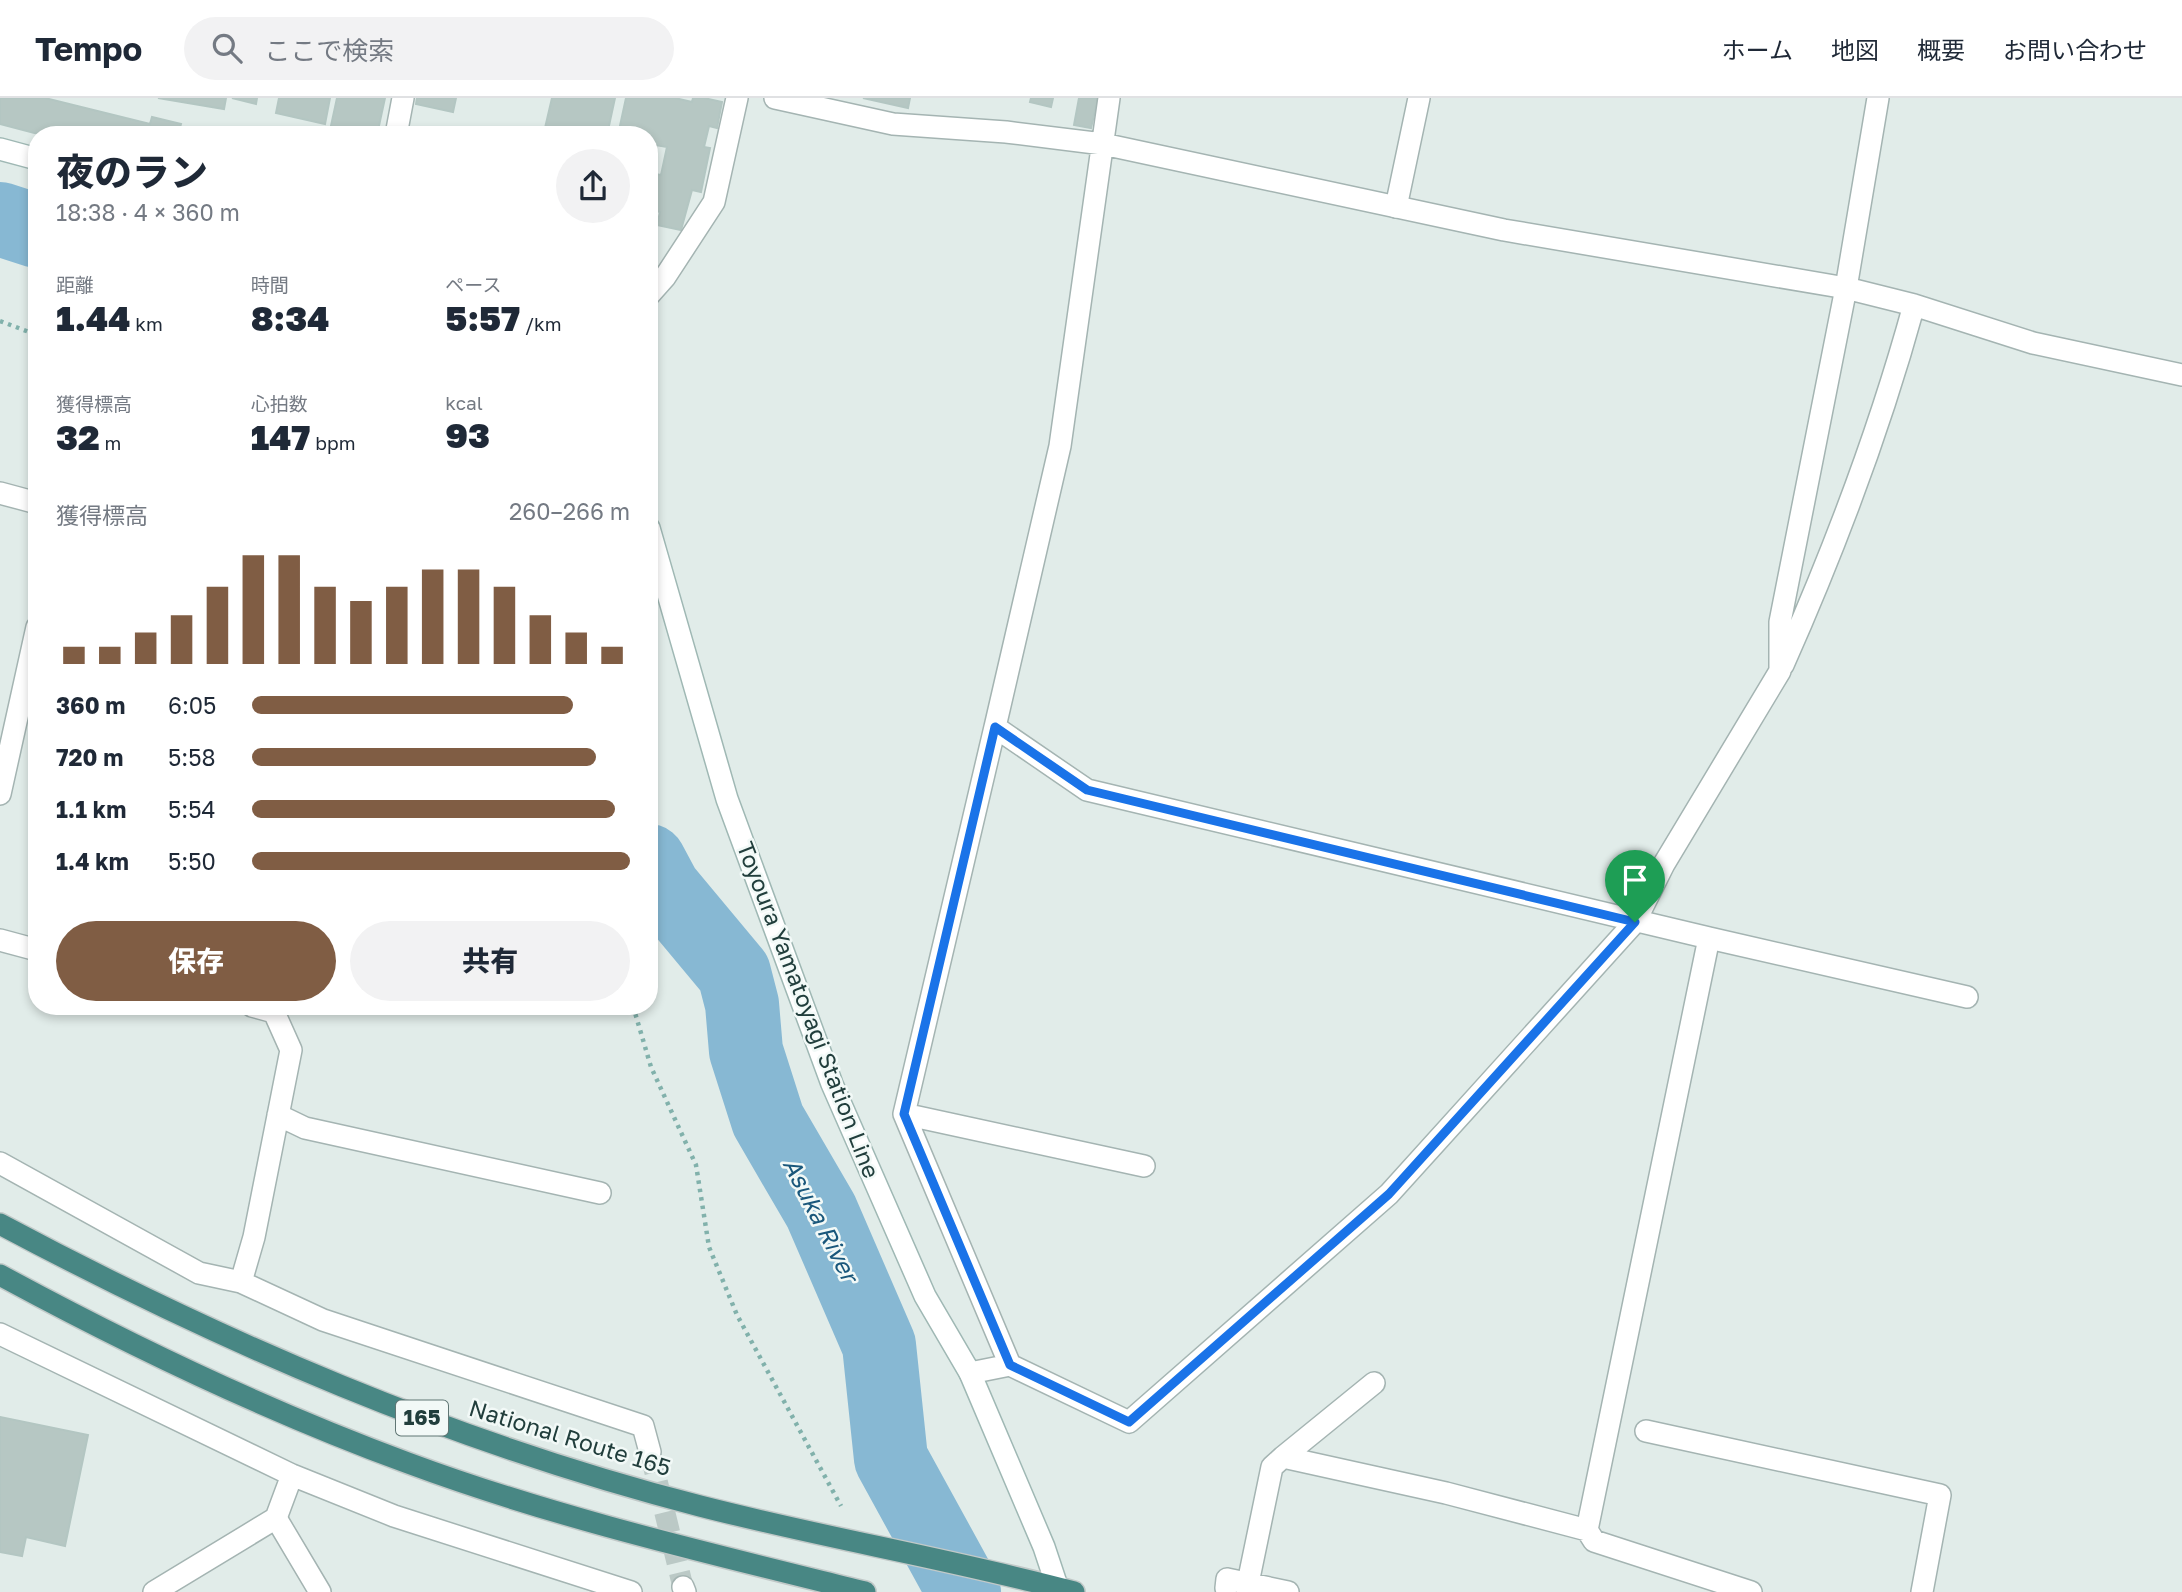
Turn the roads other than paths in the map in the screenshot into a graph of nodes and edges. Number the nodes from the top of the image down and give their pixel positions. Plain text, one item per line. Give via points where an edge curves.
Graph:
1 (403, 98) edge
2 (737, 98) edge
3 (775, 98) edge
4 (1110, 98) edge
5 (1419, 98) edge
6 (1878, 98) edge
7 (398, 126) edge
8 (1103, 144) junction
9 (0, 149) edge
10 (28, 157) edge
11 (1396, 207) junction
12 (658, 285) edge
13 (1846, 288) junction
14 (1914, 306) junction
15 (2182, 375) edge
16 (0, 493) edge
17 (28, 501) edge
18 (658, 559) edge
19 (28, 668) edge
20 (1780, 671) junction
21 (995, 727) junction
22 (0, 794) edge
23 (1635, 922) junction
24 (1709, 938) junction
25 (0, 940) edge
26 (28, 948) edge
27 (1967, 996) dead end
28 (275, 1015) edge
29 (904, 1114) junction
30 (278, 1115) junction
31 (0, 1163) edge
32 (1144, 1166) dead end
33 (600, 1193) dead end
34 (0, 1224) edge
35 (0, 1275) edge
36 (241, 1282) junction
37 (0, 1334) edge
38 (1010, 1365) junction
39 (970, 1373) junction
40 (1374, 1383) dead end
41 (1646, 1432) dead end
42 (650, 1452) tunnel mouth
43 (1283, 1457) junction
44 (292, 1475) junction
45 (276, 1518) junction
46 (1587, 1530) junction
47 (1248, 1583) junction
48 (1226, 1588) dead end
49 (1064, 1591) edge
50 (153, 1592) edge
51 (320, 1592) edge
52 (631, 1592) edge
53 (865, 1592) edge
54 (1288, 1592) edge
55 (1751, 1592) edge
56 (1922, 1592) edge

1 - 7 street
2 - 12 street via 714,202
3 - 8 street via 893,124
4 - 8 street
5 - 11 street
6 - 13 street
8 - 11 street
8 - 21 street via 1059,446
9 - 10 street
11 - 13 street via 1504,230
13 - 14 street
13 - 20 street via 1780,622
14 - 15 street via 2033,343
14 - 20 street via 1883,412 1841,528
16 - 17 street
18 - 39 street, Toyoura Yamatoyagi Station Line via 727,799 808,1023 925,1296
19 - 22 street
20 - 23 street via 1664,864
21 - 23 street via 1087,790
21 - 29 street
23 - 24 street
23 - 38 street via 1389,1194 1129,1422
24 - 27 street
24 - 46 street
25 - 26 street
28 - 30 street via 291,1050
29 - 32 street
29 - 38 street
30 - 33 street via 306,1128
30 - 36 street
31 - 36 street via 199,1273
34 - 49 highway, National Route 165 / 165 via 200,1325 331,1383 533,1457 699,1506
35 - 53 highway, 165 via 182,1368 409,1463 522,1502
36 - 42 street via 335,1324 643,1426
37 - 44 street
38 - 39 street
39 - 49 street, Toyoura Yamatoyagi Station Line
40 - 43 street
41 - 56 street via 1940,1495
43 - 46 street
43 - 47 street via 1272,1466
44 - 45 street
44 - 52 street via 394,1516
45 - 50 street
45 - 51 street
46 - 55 street via 1594,1541
47 - 48 street via 1227,1579
47 - 54 street

